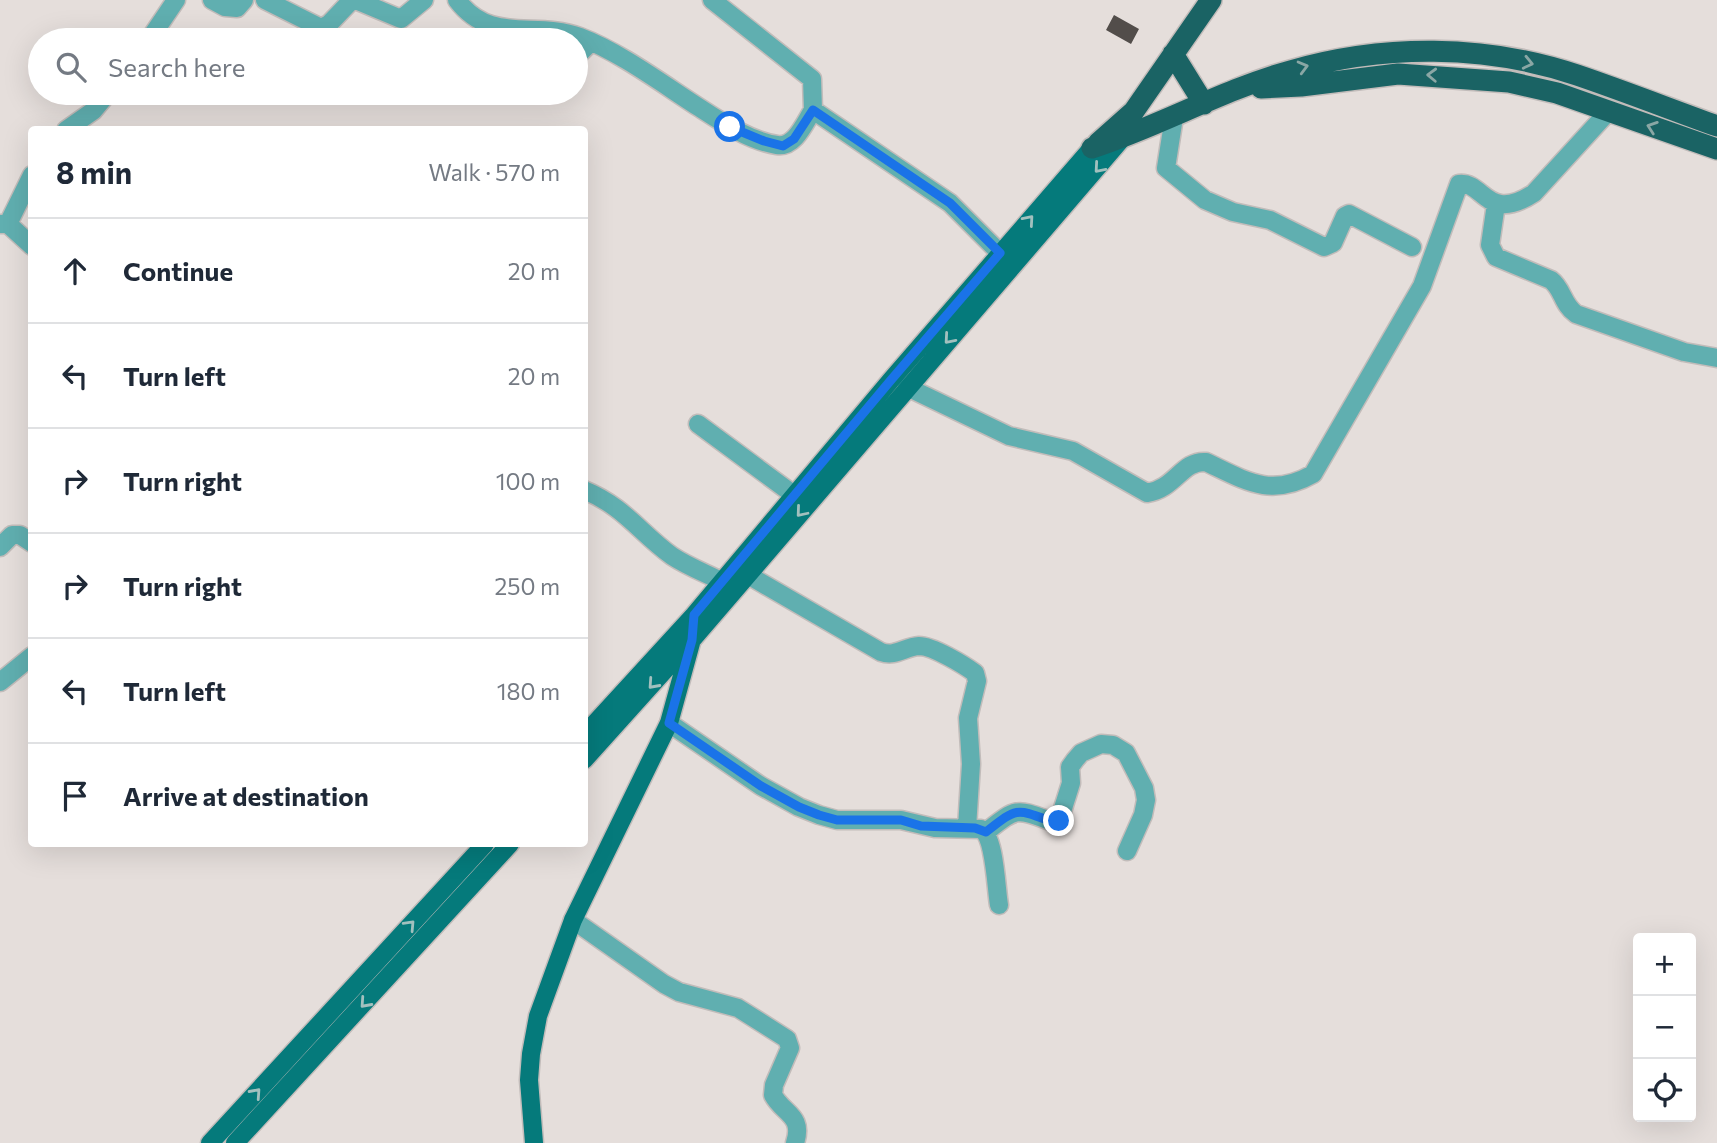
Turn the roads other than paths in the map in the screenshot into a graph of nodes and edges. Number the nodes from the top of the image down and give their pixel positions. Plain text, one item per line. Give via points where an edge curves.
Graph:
1 (176, 0) edge
2 (212, 0) edge
3 (244, 0) edge
4 (265, 0) edge
5 (424, 0) edge
6 (457, 0) edge
7 (712, 0) edge
8 (1211, 0) edge
9 (157, 28) edge
10 (496, 28) edge
11 (588, 41) edge
12 (591, 42) junction
13 (588, 45) edge
14 (1173, 54) junction
15 (1238, 89) junction
16 (1205, 103) junction
17 (98, 105) edge
18 (813, 110) junction
19 (1134, 111) junction
20 (1608, 112) junction
21 (1174, 117) junction
22 (72, 126) edge
23 (1717, 126) edge
24 (1125, 137) junction
25 (1092, 148) junction
26 (1717, 149) edge
27 (28, 182) edge
28 (1496, 204) junction
29 (4, 224) edge
30 (28, 243) edge
31 (1412, 247) dead end
32 (1000, 253) junction
33 (1717, 358) edge
34 (907, 387) junction
35 (698, 424) dead end
36 (588, 492) edge
37 (794, 495) junction
38 (28, 540) edge
39 (0, 547) edge
40 (748, 575) junction
41 (722, 581) junction
42 (694, 615) junction
43 (692, 640) junction
44 (28, 659) edge
45 (0, 682) edge
46 (669, 723) junction
47 (588, 731) edge
48 (588, 756) edge
49 (967, 828) junction
50 (986, 832) junction
51 (482, 847) edge
52 (507, 847) edge
53 (1126, 851) dead end
54 (999, 905) dead end
55 (573, 920) junction
56 (210, 1143) edge
57 (235, 1143) edge
58 (534, 1143) edge
59 (794, 1143) edge

1 - 9 street
2 - 3 street via 230,9
4 - 5 street via 321,28 351,1 401,19
6 - 10 street via 477,20
7 - 18 street via 812,79
8 - 14 highway
11 - 12 street
12 - 13 street
12 - 18 street via 730,127 777,145 794,139
14 - 16 highway
14 - 19 highway
15 - 16 highway
20 -> 15 highway via 1509,82 1447,76 1398,74
15 -> 23 highway via 1334,59 1396,51 1447,51 1576,74
16 - 21 highway
17 - 22 street
18 - 32 street via 950,203
19 - 24 main road
19 - 25 highway
26 -> 20 highway
20 - 28 street via 1534,193 1516,202
21 - 24 highway
21 - 31 street via 1166,168 1205,200 1270,220 1324,247 1333,243 1349,214
24 - 25 highway
24 -> 34 main road
32 -> 25 main road
27 - 29 street
28 - 33 street via 1490,245 1496,257 1551,280 1565,305 1576,314 1684,352
28 - 34 street via 1459,184 1422,286 1313,474 1301,481 1256,486 1197,462 1166,488 1147,494 1073,451 1009,436
29 - 30 street
32 - 37 main road
34 -> 40 main road
35 - 37 street
36 - 41 street via 629,516 675,557
37 - 41 main road
38 - 39 street via 12,535
40 - 43 main road
40 - 49 street via 881,652 898,654 926,647 975,673 968,718
41 - 42 main road
42 - 43 main road
42 - 47 main road
43 - 46 main road
43 -> 48 main road
44 - 45 street
46 - 49 street via 761,786 819,815
46 - 55 main road
49 - 50 street
50 - 53 street via 1012,812 1059,821 1071,783 1070,767 1082,753 1101,744 1113,745 1126,753 1146,800
50 - 54 street
56 -> 51 main road
52 -> 57 main road
55 - 58 main road via 538,1016 531,1054
55 - 59 street via 664,984 738,1008 787,1039 790,1048 773,1095 794,1118

